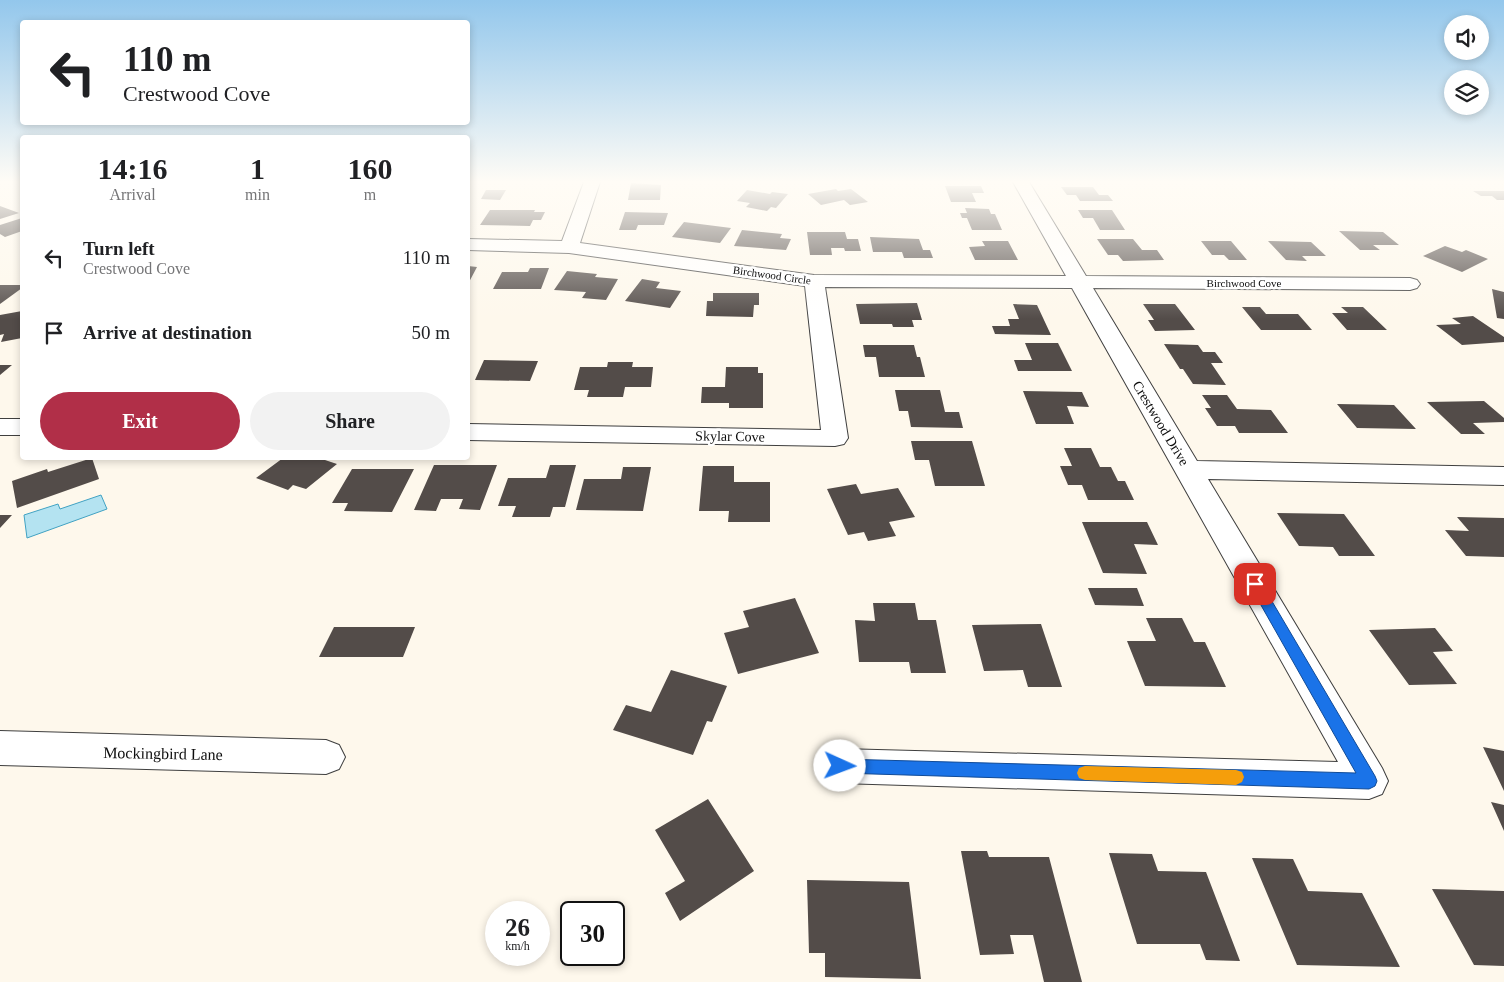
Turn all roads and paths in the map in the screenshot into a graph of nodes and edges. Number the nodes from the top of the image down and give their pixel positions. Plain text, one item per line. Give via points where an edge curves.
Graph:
1 (576, 228) edge
2 (1047, 228) edge
3 (470, 245) edge
4 (569, 247) junction
5 (814, 281) junction
6 (1078, 283) junction
7 (1410, 284) dead end
8 (0, 427) edge
9 (20, 427) edge
10 (470, 432) edge
11 (1188, 470) junction
12 (1504, 476) edge
13 (0, 748) edge
14 (326, 757) dead end
15 (840, 766) dead end

1 - 4 street
2 - 6 street, Crestwood Drive
3 - 4 street, Birchwood Circle
4 - 5 street, Birchwood Circle
5 - 6 street, Birchwood Circle
5 - 10 street, Skylar Cove via 835,438
6 - 7 street, Birchwood Cove
6 - 11 street, Crestwood Drive
8 - 9 street
11 - 12 street, Crestwood Drive
11 - 15 street via 1369,781
13 - 14 street, Mockingbird Lane

